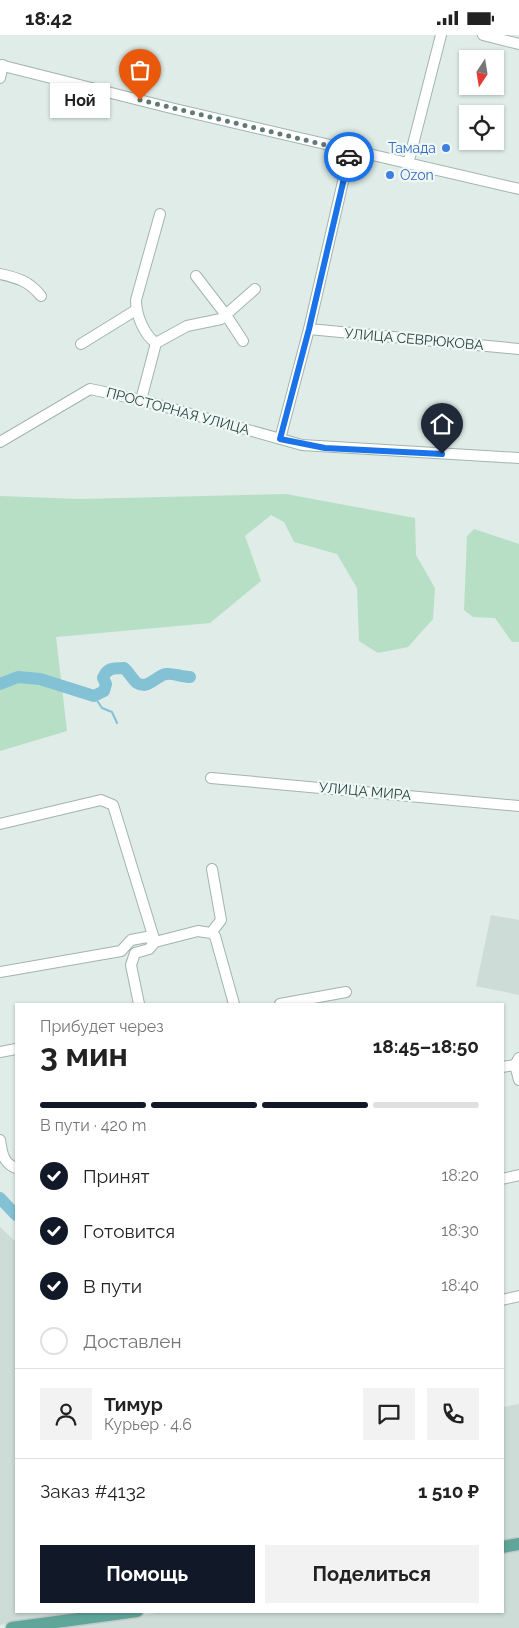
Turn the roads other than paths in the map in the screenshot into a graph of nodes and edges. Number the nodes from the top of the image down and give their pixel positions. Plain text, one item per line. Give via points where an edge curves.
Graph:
1 (441, 35) edge
2 (483, 35) edge
3 (519, 44) edge
4 (2, 65) edge
5 (0, 78) edge
6 (350, 151) junction
7 (408, 164) junction
8 (519, 189) edge
9 (160, 214) dead end
10 (0, 274) edge
11 (196, 275) dead end
12 (255, 289) dead end
13 (41, 296) dead end
14 (136, 310) junction
15 (226, 315) junction
16 (309, 329) junction
17 (243, 341) dead end
18 (156, 343) junction
19 (82, 344) dead end
20 (519, 349) edge
21 (141, 400) junction
22 (280, 439) junction
23 (0, 442) edge
24 (519, 458) edge
25 (211, 778) dead end
26 (519, 806) edge
27 (0, 825) edge
28 (212, 869) dead end
29 (210, 933) junction
30 (155, 942) junction
31 (128, 950) junction
32 (0, 972) edge
33 (346, 992) dead end
34 (139, 1003) edge
35 (234, 1003) edge
36 (286, 1003) edge
37 (15, 1049) edge
38 (0, 1052) edge
39 (517, 1061) edge
40 (504, 1066) edge
41 (519, 1080) edge
42 (0, 1140) edge
43 (15, 1168) edge
44 (519, 1175) edge
45 (504, 1179) edge
46 (519, 1296) edge
47 (504, 1300) edge
48 (519, 1544) edge
49 (504, 1547) edge
50 (121, 1613) edge
51 (12, 1628) edge

1 - 7 street
2 - 3 street
4 - 5 street
4 - 6 street
6 - 7 street
6 - 16 street
7 - 8 street
9 - 14 street
10 - 13 street via 23,279
11 - 15 street
12 - 15 street
14 - 18 street via 150,339
14 - 19 street
15 - 17 street
15 - 18 street via 212,322 187,326
16 - 20 street, УЛИЦА СЕВРЮКОВА
16 - 22 street
18 - 21 street
21 - 22 street, ПРОСТОРНАЯ УЛИЦА
21 - 23 street, ПРОСТОРНАЯ УЛИЦА via 90,389
22 - 24 street, ПРОСТОРНАЯ УЛИЦА via 325,448
25 - 26 street, УЛИЦА МИРА
27 - 30 street via 102,800 113,805
28 - 29 street via 221,921
29 - 30 street via 198,931
29 - 35 street via 216,936
30 - 31 street via 149,949
31 - 32 street
31 - 34 street
33 - 36 street
37 - 38 street
39 - 40 street
39 - 41 street
42 - 43 street via 4,1158
44 - 45 street
46 - 47 street
48 - 49 main road
50 - 51 main road

